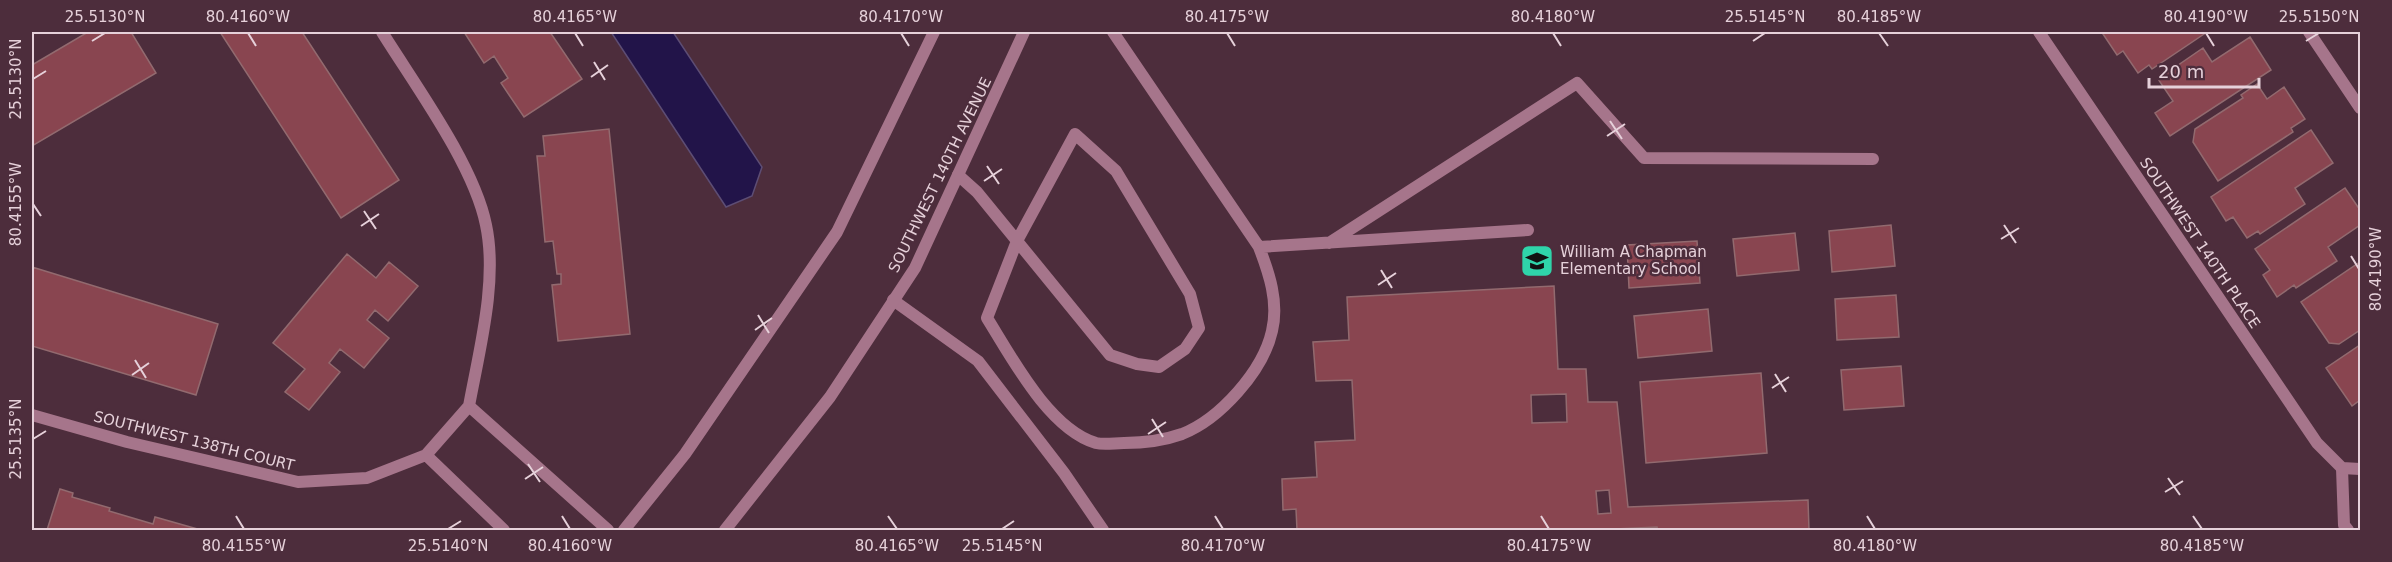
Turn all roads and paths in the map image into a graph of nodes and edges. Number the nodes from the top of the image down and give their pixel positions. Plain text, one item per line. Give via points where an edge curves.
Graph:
1 (382, 32) edge
2 (934, 32) edge
3 (1024, 32) edge
4 (1113, 32) edge
5 (2039, 32) edge
6 (2309, 32) edge
7 (2361, 108) edge
8 (1873, 159) dead end
9 (958, 175) junction
10 (1528, 230) dead end
11 (1017, 240) junction
12 (1329, 243) junction
13 (1259, 247) junction
14 (893, 300) junction
15 (469, 406) junction
16 (32, 415) edge
17 (426, 455) junction
18 (2342, 468) junction
19 (2361, 468) edge
20 (504, 531) edge
21 (608, 531) edge
22 (624, 531) edge
23 (725, 531) edge
24 (1103, 531) edge
25 (2348, 531) edge

1 - 15 street via 467,172 486,225 490,284
2 - 22 street via 837,232 685,454
3 - 9 street, SOUTHWEST 140TH AVENUE
4 - 13 street
5 - 18 street, SOUTHWEST 140TH PLACE via 2317,443
6 - 7 street
8 - 12 street via 1644,158 1576,83
9 - 11 street
9 - 14 street, SOUTHWEST 140TH AVENUE via 915,268
10 - 12 street
11 - 11 street via 1110,355 1159,367 1185,349 1199,328 1190,294 1116,171 1075,134
11 - 13 street via 987,318 1027,382 1069,429 1097,443 1138,443 1183,434 1225,406 1256,370 1272,330 1273,282
12 - 13 street
14 - 23 street, SOUTHWEST 140TH AVENUE via 830,397
14 - 24 street via 978,362 1064,473
15 - 17 street, SOUTHWEST 138TH COURT
15 - 21 street
16 - 17 street, SOUTHWEST 138TH COURT via 126,442 298,482 367,478
17 - 20 street
18 - 19 street
18 - 25 street via 2344,525

